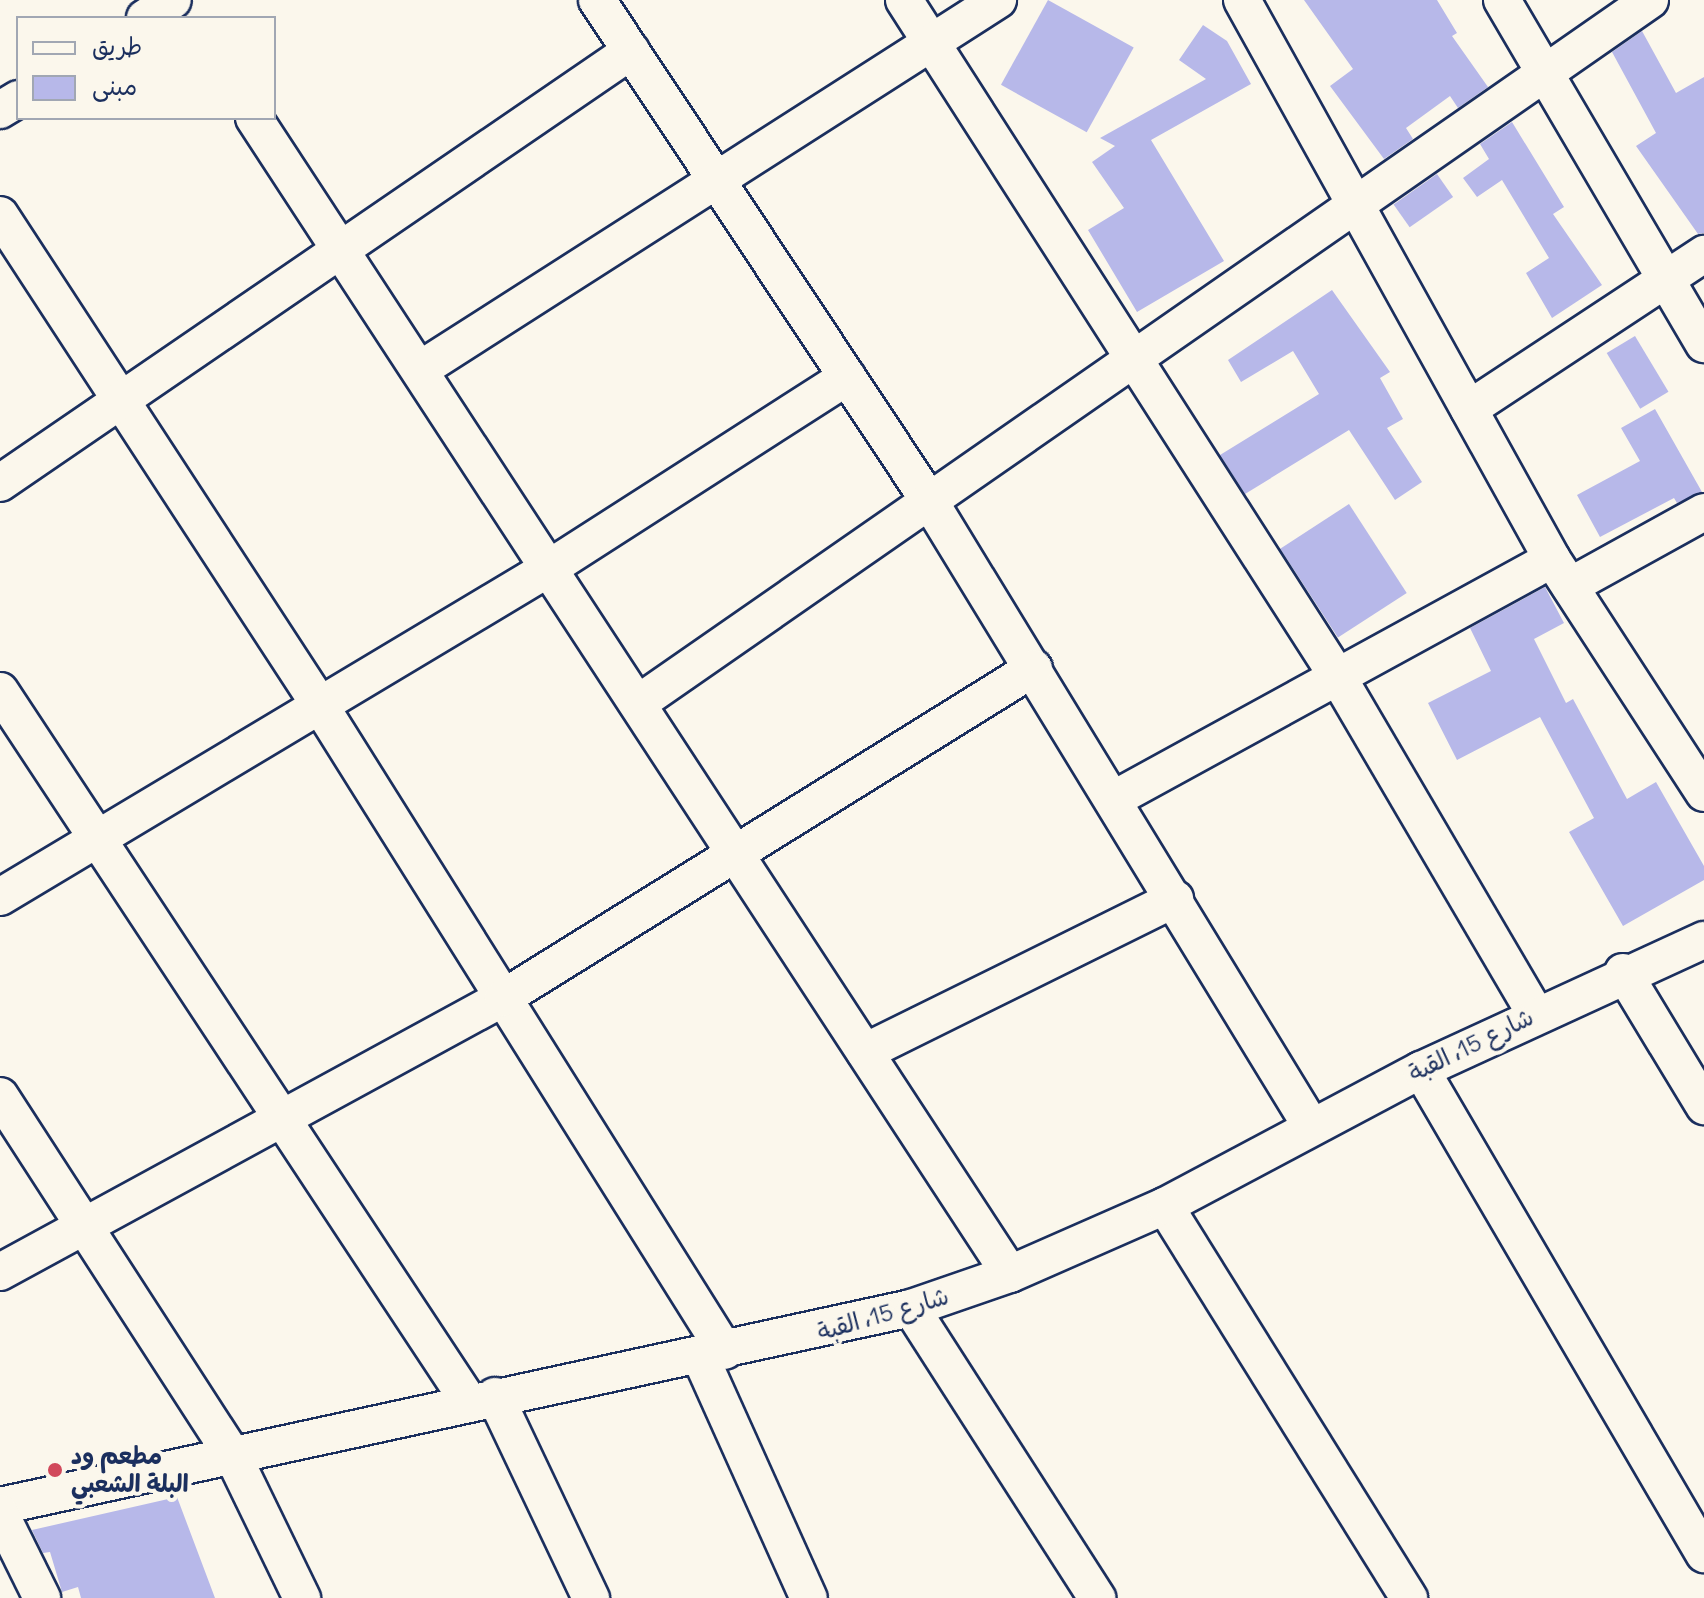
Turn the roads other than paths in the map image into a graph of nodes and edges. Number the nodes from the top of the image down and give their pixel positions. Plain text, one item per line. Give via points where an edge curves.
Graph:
1 (174, 0) edge
2 (597, 0) edge
3 (904, 0) edge
4 (998, 0) edge
5 (1242, 0) edge
6 (1502, 0) edge
7 (1650, 0) edge
8 (148, 16) edge
9 (186, 16) edge
10 (932, 43) junction
11 (631, 51) junction
12 (1544, 72) junction
13 (255, 120) edge
14 (718, 179) junction
15 (1356, 204) junction
16 (0, 215) edge
17 (340, 248) junction
18 (1704, 254) edge
19 (1666, 280) junction
20 (1704, 344) edge
21 (1133, 356) junction
22 (421, 369) junction
23 (847, 377) junction
24 (122, 399) junction
25 (1469, 409) junction
26 (0, 483) edge
27 (930, 502) junction
28 (1704, 512) edge
29 (551, 567) junction
30 (1561, 572) junction
31 (1034, 668) junction
32 (1339, 679) junction
33 (0, 691) edge
34 (640, 702) junction
35 (321, 707) junction
36 (1704, 793) edge
37 (1116, 798) junction
38 (97, 839) junction
39 (741, 855) junction
40 (0, 897) edge
41 (1175, 899) junction
42 (1704, 940) edge
43 (1623, 972) junction
44 (503, 998) junction
45 (1535, 1013) junction
46 (865, 1052) junction
47 (1421, 1070) junction
48 (0, 1096) edge
49 (1704, 1106) edge
50 (285, 1116) junction
51 (1311, 1126) junction
52 (1165, 1206) junction
53 (85, 1223) junction
54 (0, 1272) edge
55 (1010, 1274) junction
56 (911, 1308) junction
57 (712, 1354) junction
58 (482, 1399) junction
59 (234, 1458) junction
60 (0, 1506) edge
61 (0, 1513) edge
62 (1704, 1554) edge
63 (42, 1598) edge
64 (302, 1598) edge
65 (591, 1598) edge
66 (809, 1598) edge
67 (1097, 1598) edge
68 (1409, 1598) edge

1 - 8 street
1 - 9 street
2 - 11 street
3 - 10 street
4 - 10 street
5 - 15 street
6 - 12 street
7 - 12 street
10 - 14 street
10 - 21 street
11 - 14 street
11 - 17 street
12 - 15 street
12 - 19 street
13 - 17 street
14 - 22 street
14 - 23 street
15 - 21 street
15 - 25 street
16 - 24 street
17 - 22 street
17 - 24 street
18 - 19 street
19 - 20 street
19 - 25 street
21 - 27 street
21 - 32 street
22 - 29 street
23 - 27 street
23 - 29 street
24 - 26 street
24 - 35 street
25 - 30 street
27 - 31 street
27 - 34 street
28 - 30 street
29 - 34 street
29 - 35 street
30 - 32 street
30 - 36 street
31 - 37 street
31 - 39 street
32 - 37 street
32 - 45 street
33 - 38 street
34 - 39 street
35 - 38 street
35 - 44 street
37 - 41 street
38 - 40 street
38 - 50 street
39 - 44 street
39 - 46 street
41 - 46 street
41 - 51 street
42 - 43 street, شارع 15، القبة
43 - 45 street, شارع 15، القبة
43 - 49 street
44 - 50 street
44 - 57 street
45 - 47 street, شارع 15، القبة
46 - 55 street
47 - 51 street, شارع 15، القبة
47 - 62 street
48 - 53 street
50 - 53 street
50 - 58 street
51 - 52 street, شارع 15، القبة
52 - 55 street, شارع 15، القبة
52 - 68 street
53 - 54 street
53 - 59 street
55 - 56 street, شارع 15، القبة
56 - 57 street, شارع 15، القبة
56 - 67 street
57 - 58 street, شارع 15، القبة
57 - 66 street
58 - 59 street, شارع 15، القبة
58 - 65 street
59 - 60 street, شارع 15، القبة
59 - 64 street
61 - 63 street

